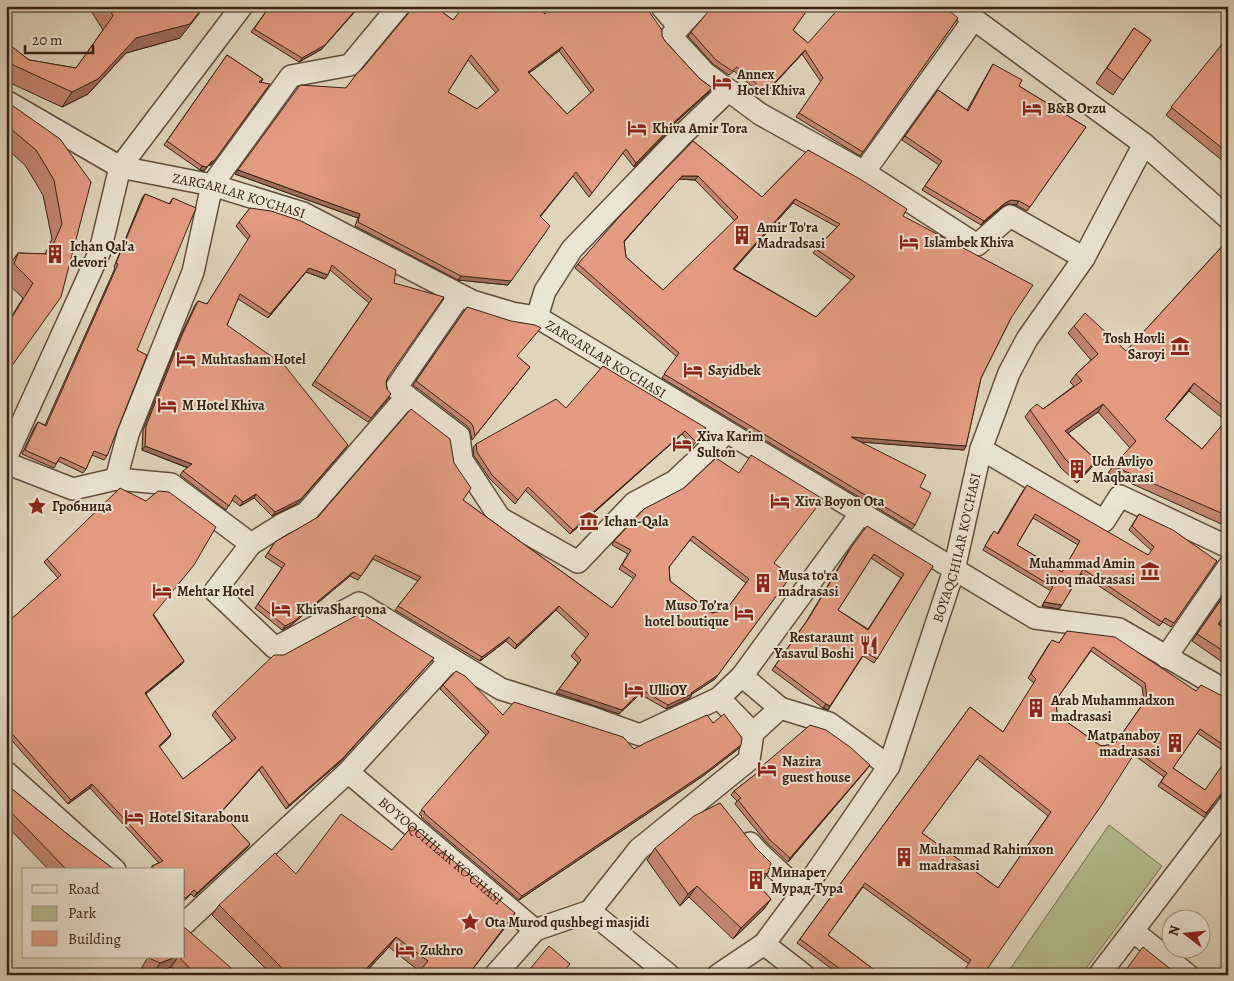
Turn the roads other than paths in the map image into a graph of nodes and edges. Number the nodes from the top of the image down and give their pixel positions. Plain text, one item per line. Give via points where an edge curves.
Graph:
1 (242, 6) edge
2 (399, 6) edge
3 (661, 6) edge
4 (699, 6) edge
5 (956, 6) edge
6 (974, 19) junction
7 (679, 27) junction
8 (728, 90) junction
9 (6, 101) edge
10 (1144, 144) junction
11 (120, 167) junction
12 (864, 172) junction
13 (212, 185) junction
14 (1228, 218) edge
15 (1084, 258) junction
16 (460, 295) junction
17 (538, 317) junction
18 (407, 396) junction
19 (727, 432) junction
20 (981, 449) junction
21 (6, 458) edge
22 (6, 463) edge
23 (116, 480) junction
24 (860, 514) junction
25 (251, 544) junction
26 (1227, 550) edge
27 (1228, 567) edge
28 (954, 570) junction
29 (1166, 657) junction
30 (451, 659) junction
31 (742, 676) junction
32 (1228, 692) edge
33 (719, 698) junction
34 (780, 708) junction
35 (754, 733) junction
36 (890, 766) junction
37 (6, 772) edge
38 (348, 772) junction
39 (1228, 806) edge
40 (739, 829) edge
41 (112, 868) edge
42 (802, 893) junction
43 (590, 911) junction
44 (185, 923) edge
45 (535, 930) junction
46 (1133, 931) junction
47 (764, 944) junction
48 (495, 975) edge
49 (669, 975) edge
50 (718, 975) edge
51 (804, 975) edge
52 (1099, 975) edge
53 (1188, 975) edge

1 - 11 street
2 - 13 street via 350,65 291,76
3 - 7 street
4 - 7 street
5 - 6 street
6 - 10 street
6 - 12 street
7 - 8 street via 671,36 705,73
8 - 12 street via 760,114
8 - 17 street via 572,249 545,291
9 - 11 street, ZARGARLAR KO'CHASI
10 - 14 street
10 - 15 street, BOYAQCHILAR KO'CHASI
11 - 13 street, ZARGARLAR KO'CHASI
11 - 21 street via 100,251
12 - 15 street via 977,244 1010,216
13 - 16 street, ZARGARLAR KO'CHASI via 303,213
13 - 23 street via 192,272 128,434
15 - 20 street, BOYAQCHILAR KO'CHASI via 1027,339 1009,372
16 - 17 street, ZARGARLAR KO'CHASI via 512,313
16 - 18 street via 396,388
17 - 19 street, ZARGARLAR KO'CHASI
18 - 19 street via 459,436 462,460 500,518 578,562 634,504 674,481
18 - 25 street via 306,513
19 - 24 street, ZARGARLAR KO'CHASI
20 - 26 street via 1104,521 1120,496
20 - 28 street, BOYAQCHILAR KO'CHASI
22 - 23 street via 73,489
23 - 25 street via 171,484
24 - 28 street, ZARGARLAR KO'CHASI
24 - 31 street
25 - 30 street via 215,591 275,648 359,603
27 - 29 street
28 - 29 street, ZARGARLAR KO'CHASI via 1034,618 1119,629
28 - 36 street, BOYAQCHILAR KO'CHASI
29 - 32 street, ZARGARLAR KO'CHASI
30 - 33 street via 501,689 640,735
30 - 38 street
31 - 33 street
31 - 34 street
33 - 35 street
34 - 35 street
34 - 36 street via 829,723
35 - 43 street via 750,760 716,800 640,849
36 - 42 street, BOYAQCHILAR KO'CHASI
37 - 41 street
38 - 44 street
38 - 45 street, BO'YOQCHILAR KO'CHASI
39 - 46 street
40 - 42 street via 757,851
42 - 47 street, BOYAQCHILAR KO'CHASI
43 - 45 street
43 - 49 street
45 - 48 street
46 - 52 street
46 - 53 street
47 - 50 street, BOYAQCHILAR KO'CHASI
47 - 51 street

